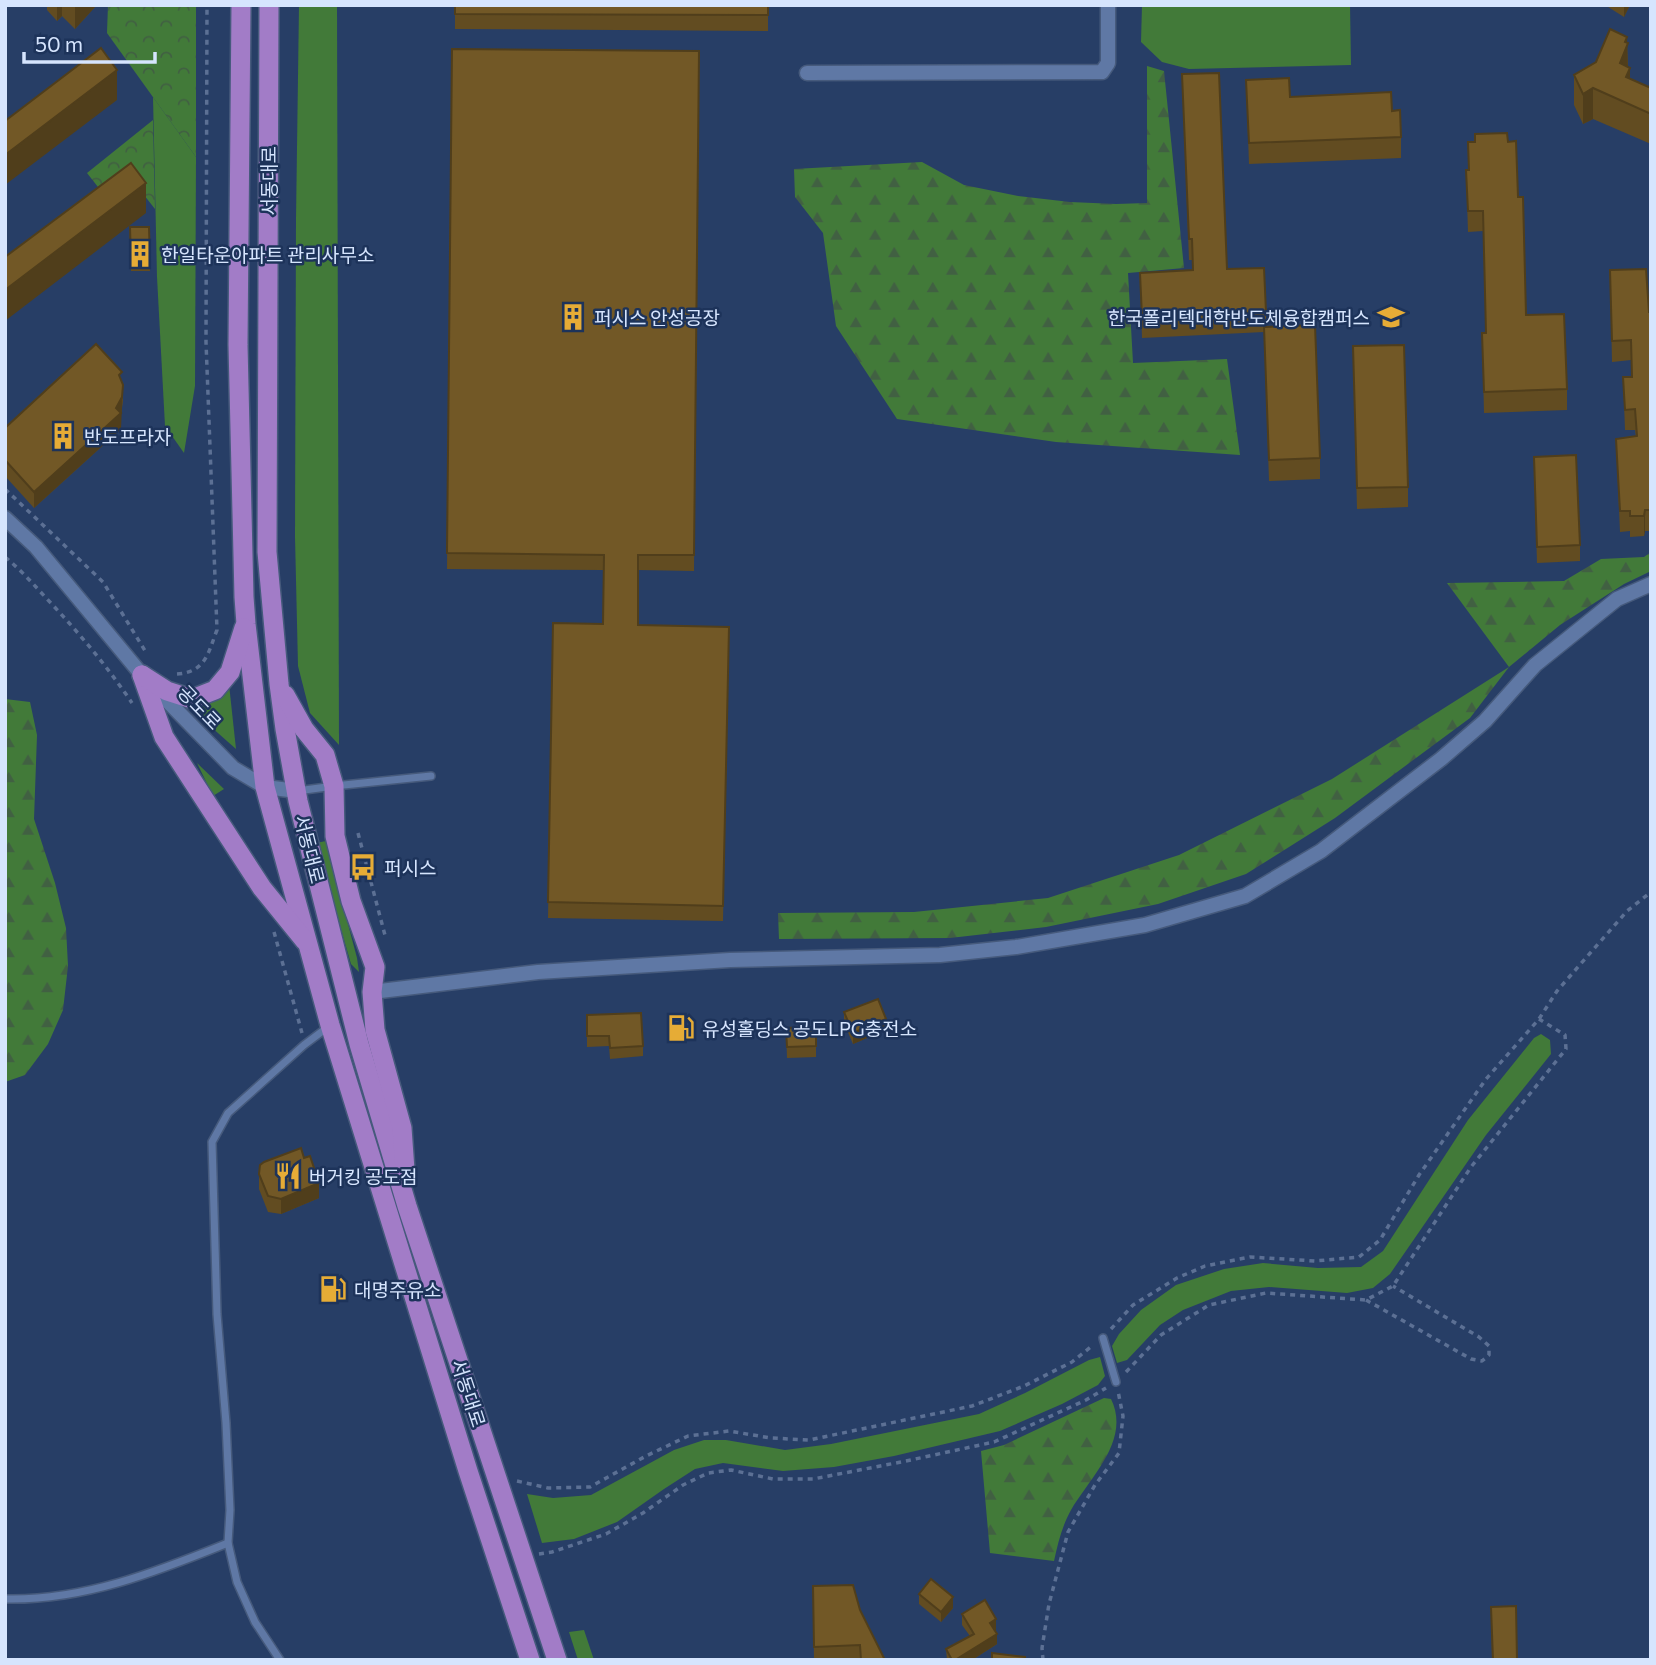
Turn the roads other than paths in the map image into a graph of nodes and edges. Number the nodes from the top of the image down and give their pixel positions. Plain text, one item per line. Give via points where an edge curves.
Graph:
1 (242, 5) edge
2 (269, 5) edge
3 (1108, 5) edge
4 (807, 74) dead end
5 (5, 518) edge
6 (1651, 584) edge
7 (246, 624) junction
8 (147, 670) junction
9 (279, 684) junction
10 (431, 776) dead end
11 (334, 786) junction
12 (265, 787) junction
13 (297, 792) junction
14 (309, 947) junction
15 (372, 992) junction
16 (330, 1026) junction
17 (407, 1206) junction
18 (1103, 1338) road end
19 (1116, 1382) road end
20 (228, 1543) junction
21 (5, 1599) edge
22 (280, 1660) edge
23 (530, 1660) edge
24 (557, 1660) edge

1 - 7 main road, 서동대로 via 238,345
2 - 9 main road, 서동대로 via 267,552
3 - 4 street via 1108,63 1102,72
5 - 8 street, 공도로
6 - 15 street via 1617,599 1535,665 1485,721 1441,759 1321,850 1245,896 1145,925 1016,947 940,955 730,960 538,972
7 - 8 main road via 230,672 215,690 192,699 167,691
7 - 12 main road, 서동대로
8 - 12 street, 공도로 via 233,768
8 - 14 main road via 164,737 262,888
9 - 11 main road via 325,755
9 - 13 main road, 서동대로
10 - 11 lane, 공도로
11 - 13 lane, 공도로
11 - 15 main road via 335,836 351,901 375,967
12 - 13 street, 공도로
12 - 14 main road, 서동대로
13 - 17 main road, 서동대로 via 359,1044
14 - 16 main road, 서동대로
15 - 17 main road via 375,1030 402,1128
16 - 20 lane via 228,1112 212,1142
16 - 23 main road, 서동대로
17 - 24 main road, 서동대로
18 - 19 lane
20 - 21 lane via 95,1590 31,1600
20 - 22 lane via 250,1612

